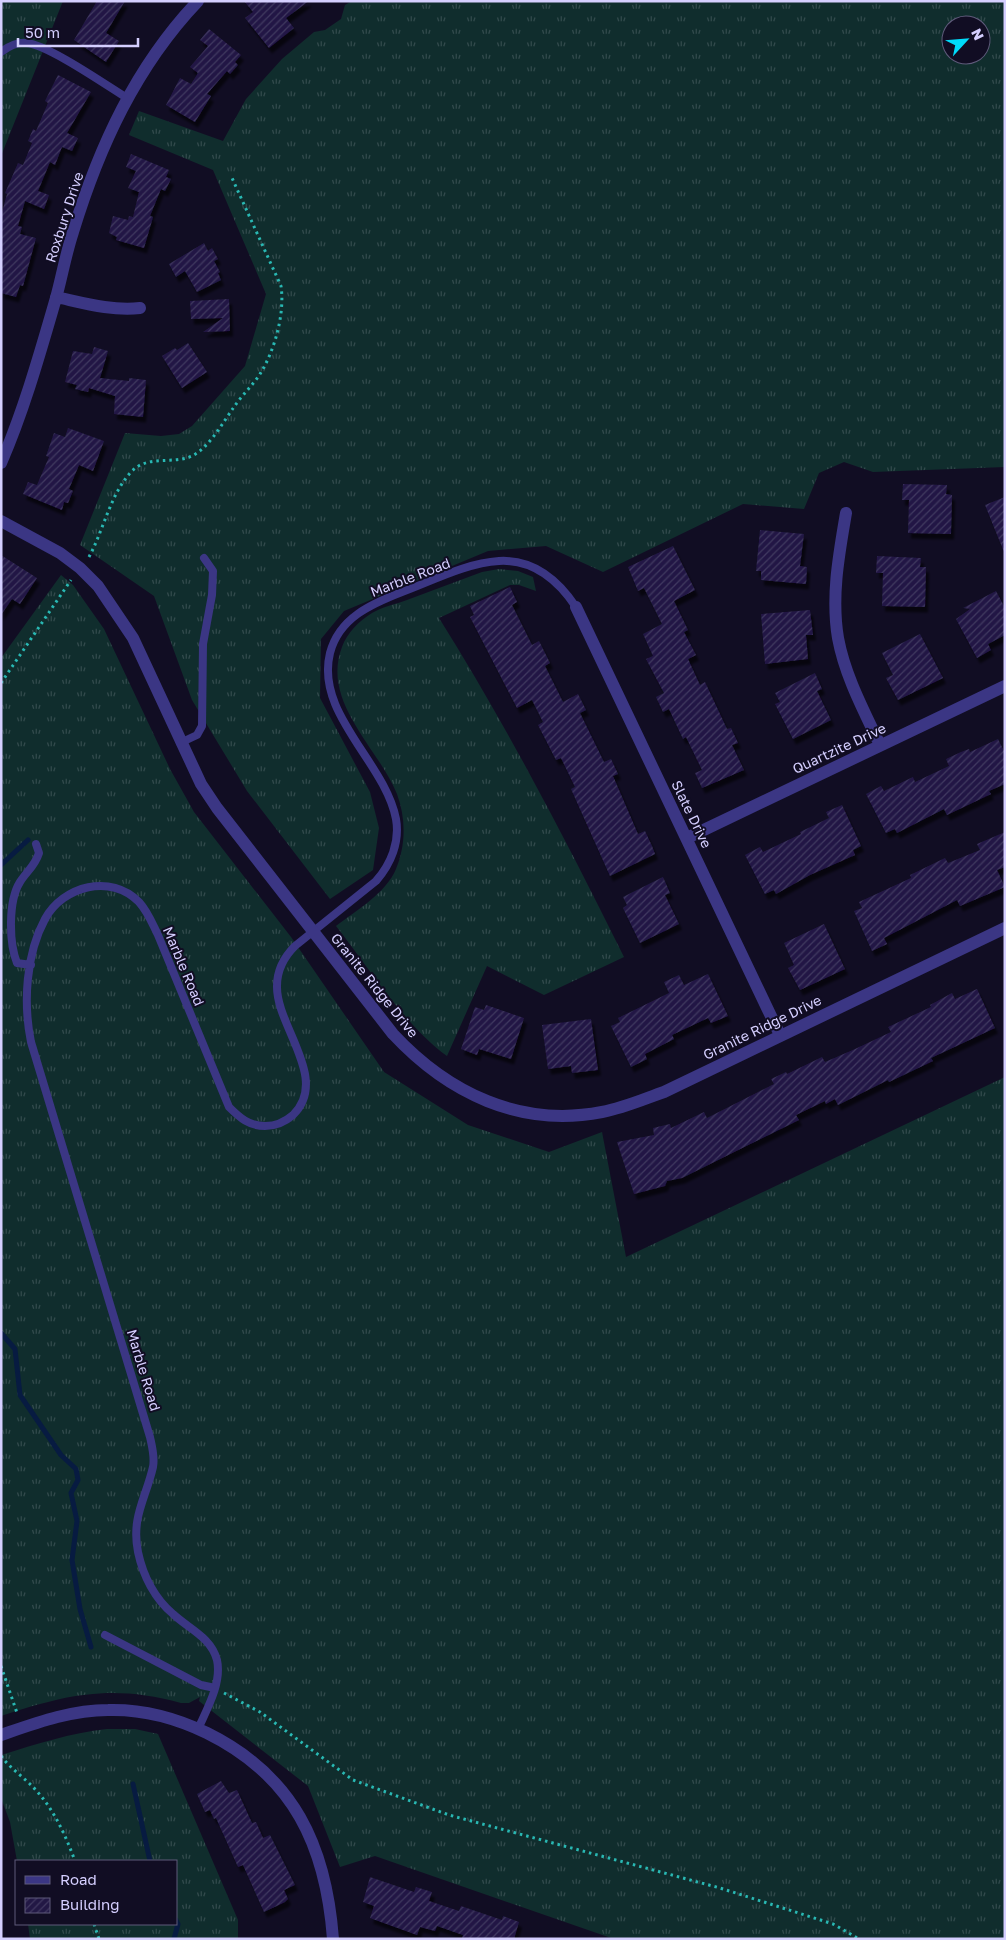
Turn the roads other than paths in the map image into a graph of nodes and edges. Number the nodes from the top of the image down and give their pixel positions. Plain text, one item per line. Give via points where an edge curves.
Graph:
1 (198, 1) edge
2 (1, 52) edge
3 (127, 98) junction
4 (56, 296) junction
5 (140, 308) dead end
6 (1, 463) edge
7 (846, 513) dead end
8 (1, 521) edge
9 (204, 558) dead end
10 (576, 607) joint
11 (1005, 686) edge
12 (180, 743) junction
13 (880, 745) junction
14 (687, 838) junction
15 (36, 844) dead end
16 (1005, 928) edge
17 (312, 931) junction
18 (31, 965) junction
19 (780, 1035) junction
20 (106, 1635) dead end
21 (215, 1688) junction
22 (198, 1729) junction
23 (1, 1735) edge
24 (333, 1939) edge

1 - 3 street, Roxbury Drive via 162,42
2 - 3 lane via 25,42 42,46
3 - 4 street, Roxbury Drive via 107,138 83,202
4 - 5 street via 122,310
4 - 6 street, Roxbury Drive via 31,382
7 - 13 street via 835,591 838,638 844,662
8 - 12 street, Granite Ridge Drive via 60,554 98,586 133,638
9 - 12 lane via 213,571 203,644 202,726 197,735
10 - 14 street, Slate Drive
10 - 17 lane, Marble Road via 556,582 535,567 520,562 489,561 376,603 348,621 331,649 327,665 328,684 344,720 392,804 396,837 386,869 376,881
11 - 13 street, Quartzite Drive
12 - 17 street, Granite Ridge Drive via 217,808
13 - 14 street, Quartzite Drive
14 - 19 street, Slate Drive
15 - 18 lane via 39,854 35,866 19,883 11,928 12,952 18,963
16 - 19 street, Granite Ridge Drive
17 - 18 lane, Marble Road via 286,956 278,970 276,987 279,1002 304,1068 306,1085 304,1100 298,1110 274,1126 250,1124 229,1107 155,928 138,901 106,886 91,886 64,897 45,919
17 - 19 street, Granite Ridge Drive via 412,1054 463,1091 518,1111 578,1115 625,1106 664,1092
18 - 21 lane, Marble Road via 26,1001 31,1042 150,1437 153,1466 138,1514 138,1551 143,1570 159,1600 173,1615 206,1639 212,1649 217,1660
20 - 21 lane via 201,1685
21 - 22 lane, Marble Road
22 - 23 street via 165,1716 107,1710 77,1712 42,1720
22 - 24 street via 249,1757 292,1804 320,1860 328,1889

